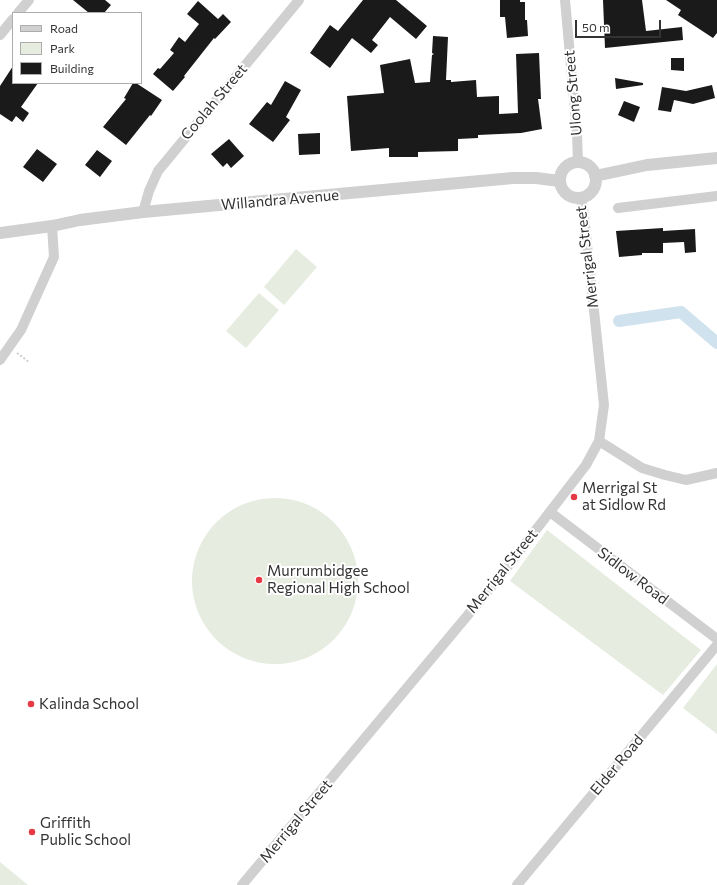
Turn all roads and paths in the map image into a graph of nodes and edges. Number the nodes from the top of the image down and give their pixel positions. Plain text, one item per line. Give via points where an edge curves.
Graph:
1 (29, 0) edge
2 (298, 0) edge
3 (564, 0) edge
4 (19, 12) edge
5 (12, 21) edge
6 (0, 35) edge
7 (717, 158) edge
8 (578, 162) junction
9 (595, 176) junction
10 (560, 181) junction
11 (717, 196) edge
12 (580, 198) junction
13 (618, 208) dead end
14 (143, 212) junction
15 (52, 226) junction
16 (0, 232) edge
17 (0, 360) edge
18 (599, 442) junction
19 (717, 473) edge
20 (550, 512) junction
21 (717, 639) edge
22 (717, 645) edge
23 (242, 885) edge
24 (518, 885) edge

1 - 4 street
2 - 14 street, Coolah Street via 158,171
3 - 8 street, Ulong Street
5 - 6 street
7 - 9 street via 647,165
8 - 9 street via 589,166
8 - 10 street via 565,168
9 - 12 street via 593,190 589,195
10 - 12 street via 566,194
10 - 14 street, Willandra Avenue via 513,178
11 - 13 street
12 - 18 street, Merrigal Street via 604,405
14 - 15 street, Willandra Avenue
15 - 16 street, Willandra Avenue
15 - 17 street via 54,257 21,330
18 - 19 street via 642,468 665,476 686,480
18 - 20 street, Merrigal Street via 586,465
20 - 21 street, Sidlow Road
20 - 23 street, Merrigal Street via 498,579
22 - 24 street, Elder Road

